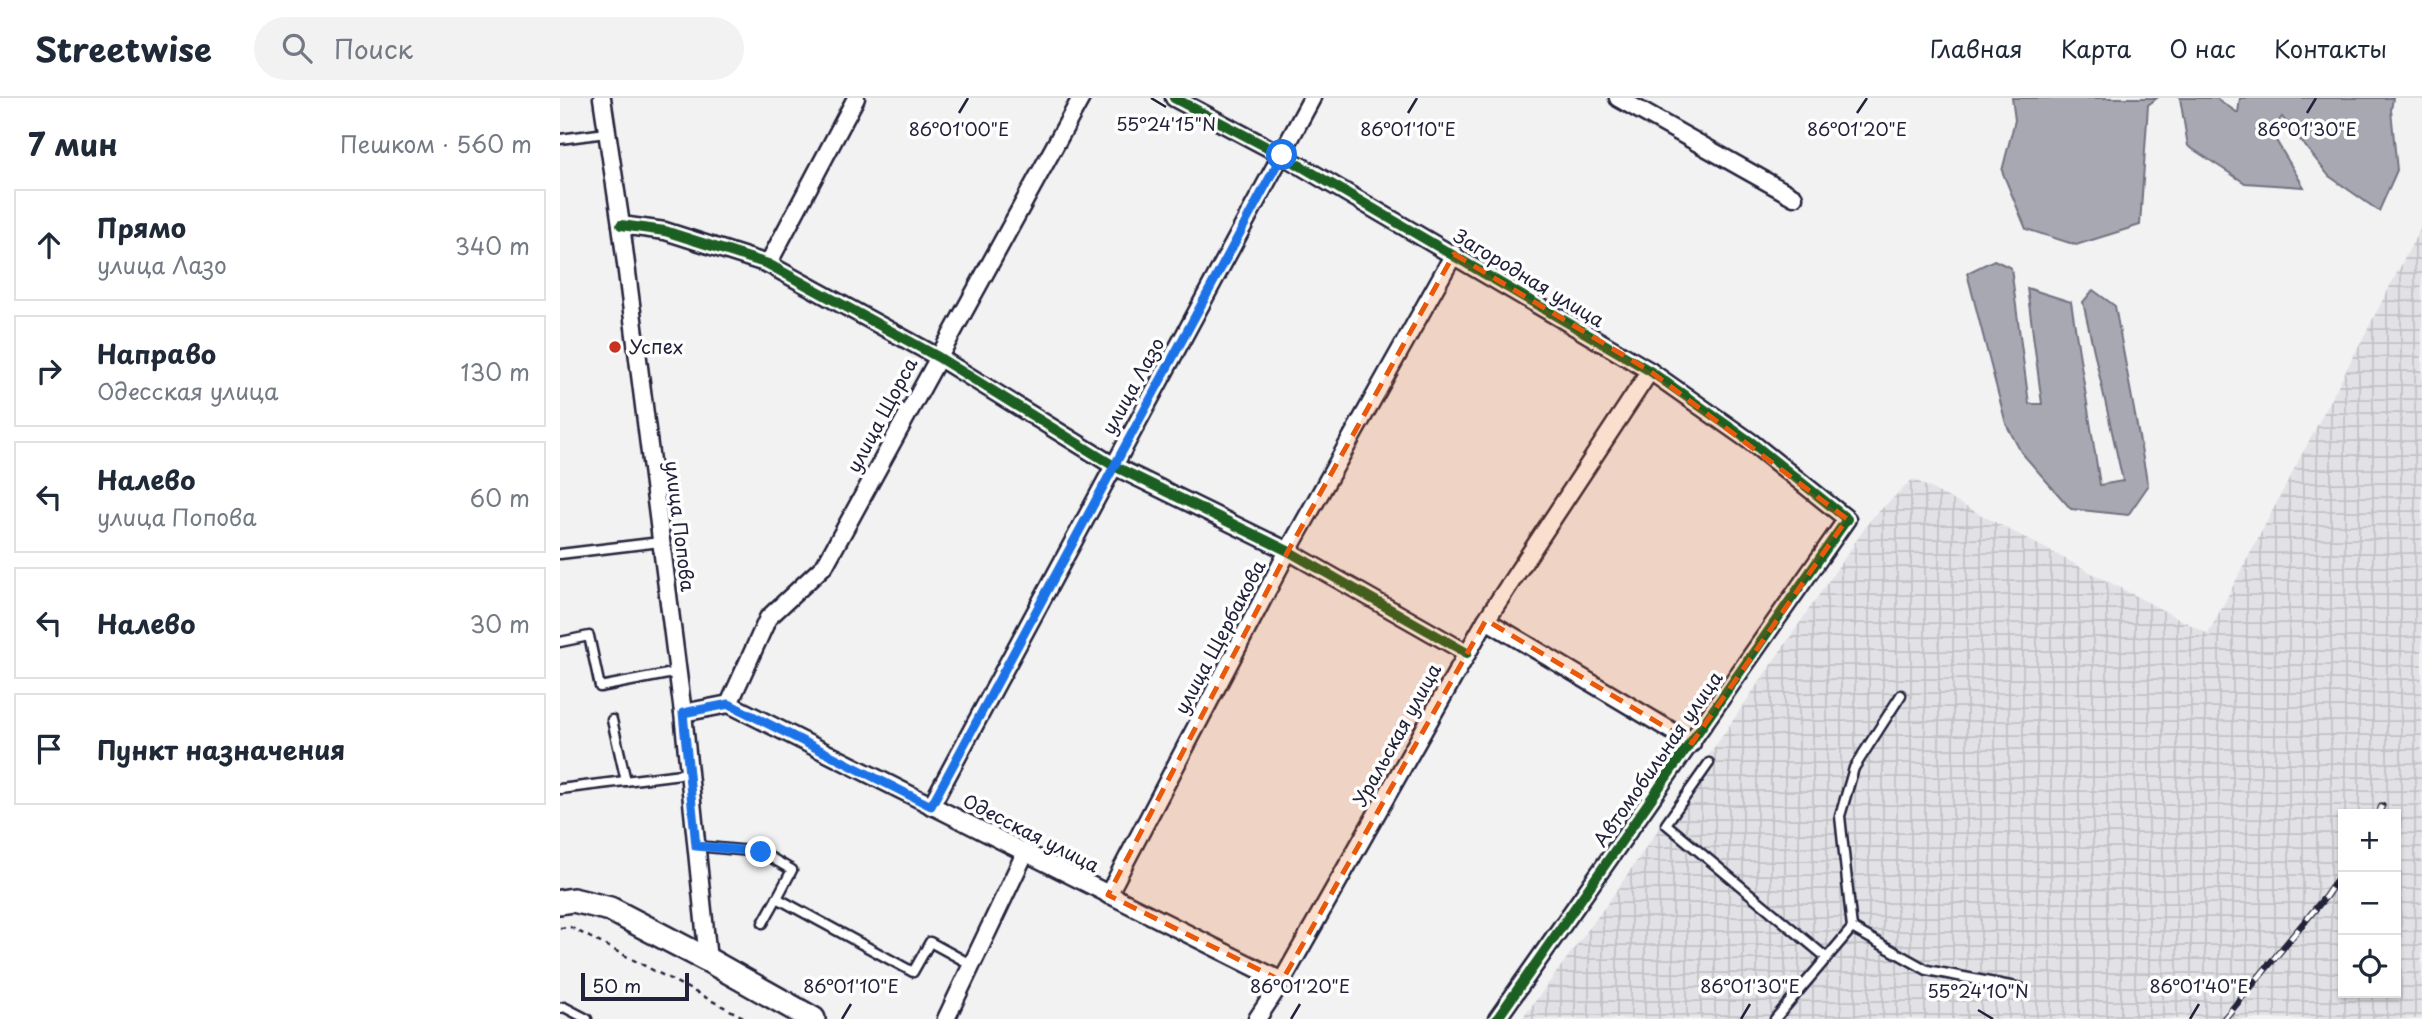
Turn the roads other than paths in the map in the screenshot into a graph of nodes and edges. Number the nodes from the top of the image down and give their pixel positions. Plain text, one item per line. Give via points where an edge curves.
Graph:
1 (602, 98) edge
2 (856, 98) edge
3 (1081, 98) edge
4 (1174, 98) edge
5 (1312, 98) edge
6 (1618, 98) edge
7 (606, 134) junction
8 (560, 139) edge
9 (1282, 155) junction
10 (1794, 197) dead end
11 (621, 225) junction
12 (1454, 254) junction
13 (768, 264) junction
14 (938, 357) junction
15 (1650, 370) junction
16 (1114, 466) junction
17 (1847, 519) joint
18 (660, 542) junction
19 (1288, 551) junction
20 (560, 554) edge
21 (1486, 620) junction
22 (560, 642) edge
23 (1467, 653) junction
24 (678, 672) junction
25 (1901, 695) dead end
26 (729, 704) junction
27 (683, 713) junction
28 (612, 720) dead end
29 (1692, 743) junction
30 (1709, 763) dead end
31 (689, 773) junction
32 (626, 781) junction
33 (560, 789) edge
34 (931, 806) junction
35 (696, 846) junction
36 (1025, 853) junction
37 (1108, 895) junction
38 (776, 898) junction
39 (560, 902) edge
40 (763, 923) dead end
41 (1853, 928) junction
42 (1827, 958) junction
43 (708, 960) junction
44 (972, 965) junction
45 (1282, 981) junction
46 (2021, 988) dead end
47 (560, 1008) edge
48 (587, 1019) edge
49 (813, 1019) edge
50 (946, 1019) edge
51 (1257, 1019) edge
52 (1497, 1019) edge
53 (1775, 1019) edge

1 - 7 street, улица Попова
2 - 13 street
3 - 14 street, улица Щорса
4 - 9 street, Загородная улица
5 - 9 street, улица Лазо
6 - 10 street
7 - 8 lane
7 - 11 street, улица Попова
9 - 12 street, Загородная улица
9 - 16 street, улица Лазо
11 - 13 street via 665,231
11 - 18 street, улица Попова
12 - 15 street, Загородная улица
12 - 19 street, улица Щербакова
13 - 14 street
14 - 16 street
14 - 26 street, улица Щорса via 825,565 768,618
15 - 17 street, Загородная улица via 1751,442
15 - 21 street, Уральская улица
16 - 19 street
16 - 34 street, улица Лазо
17 - 29 street, Автомобильная улица
18 - 20 lane
18 - 24 street, улица Попова
19 - 23 street
19 - 37 street, улица Щербакова
21 - 23 street, Уральская улица
21 - 29 street
22 - 24 lane via 589,636 600,687
23 - 45 street, Уральская улица
24 - 27 street, улица Попова
25 - 41 lane via 1854,768 1840,816
26 - 27 street
26 - 34 street, Одесская улица
27 - 31 street, улица Попова
28 - 32 lane
29 - 52 street, Автомобильная улица
30 - 42 lane via 1666,824
31 - 32 lane
31 - 35 street, улица Попова
32 - 33 lane
34 - 36 street, Одесская улица
35 - 38 lane via 761,852 792,870
35 - 43 street, улица Попова
36 - 37 street, Одесская улица
36 - 44 street
37 - 45 street, Одесская улица
38 - 40 lane
38 - 44 lane via 913,972 930,942
39 - 43 main road via 573,900 610,909
41 - 42 lane
41 - 46 lane via 1927,970
42 - 53 lane
43 - 49 main road
44 - 50 street
45 - 51 street, Уральская улица
47 - 48 lane

